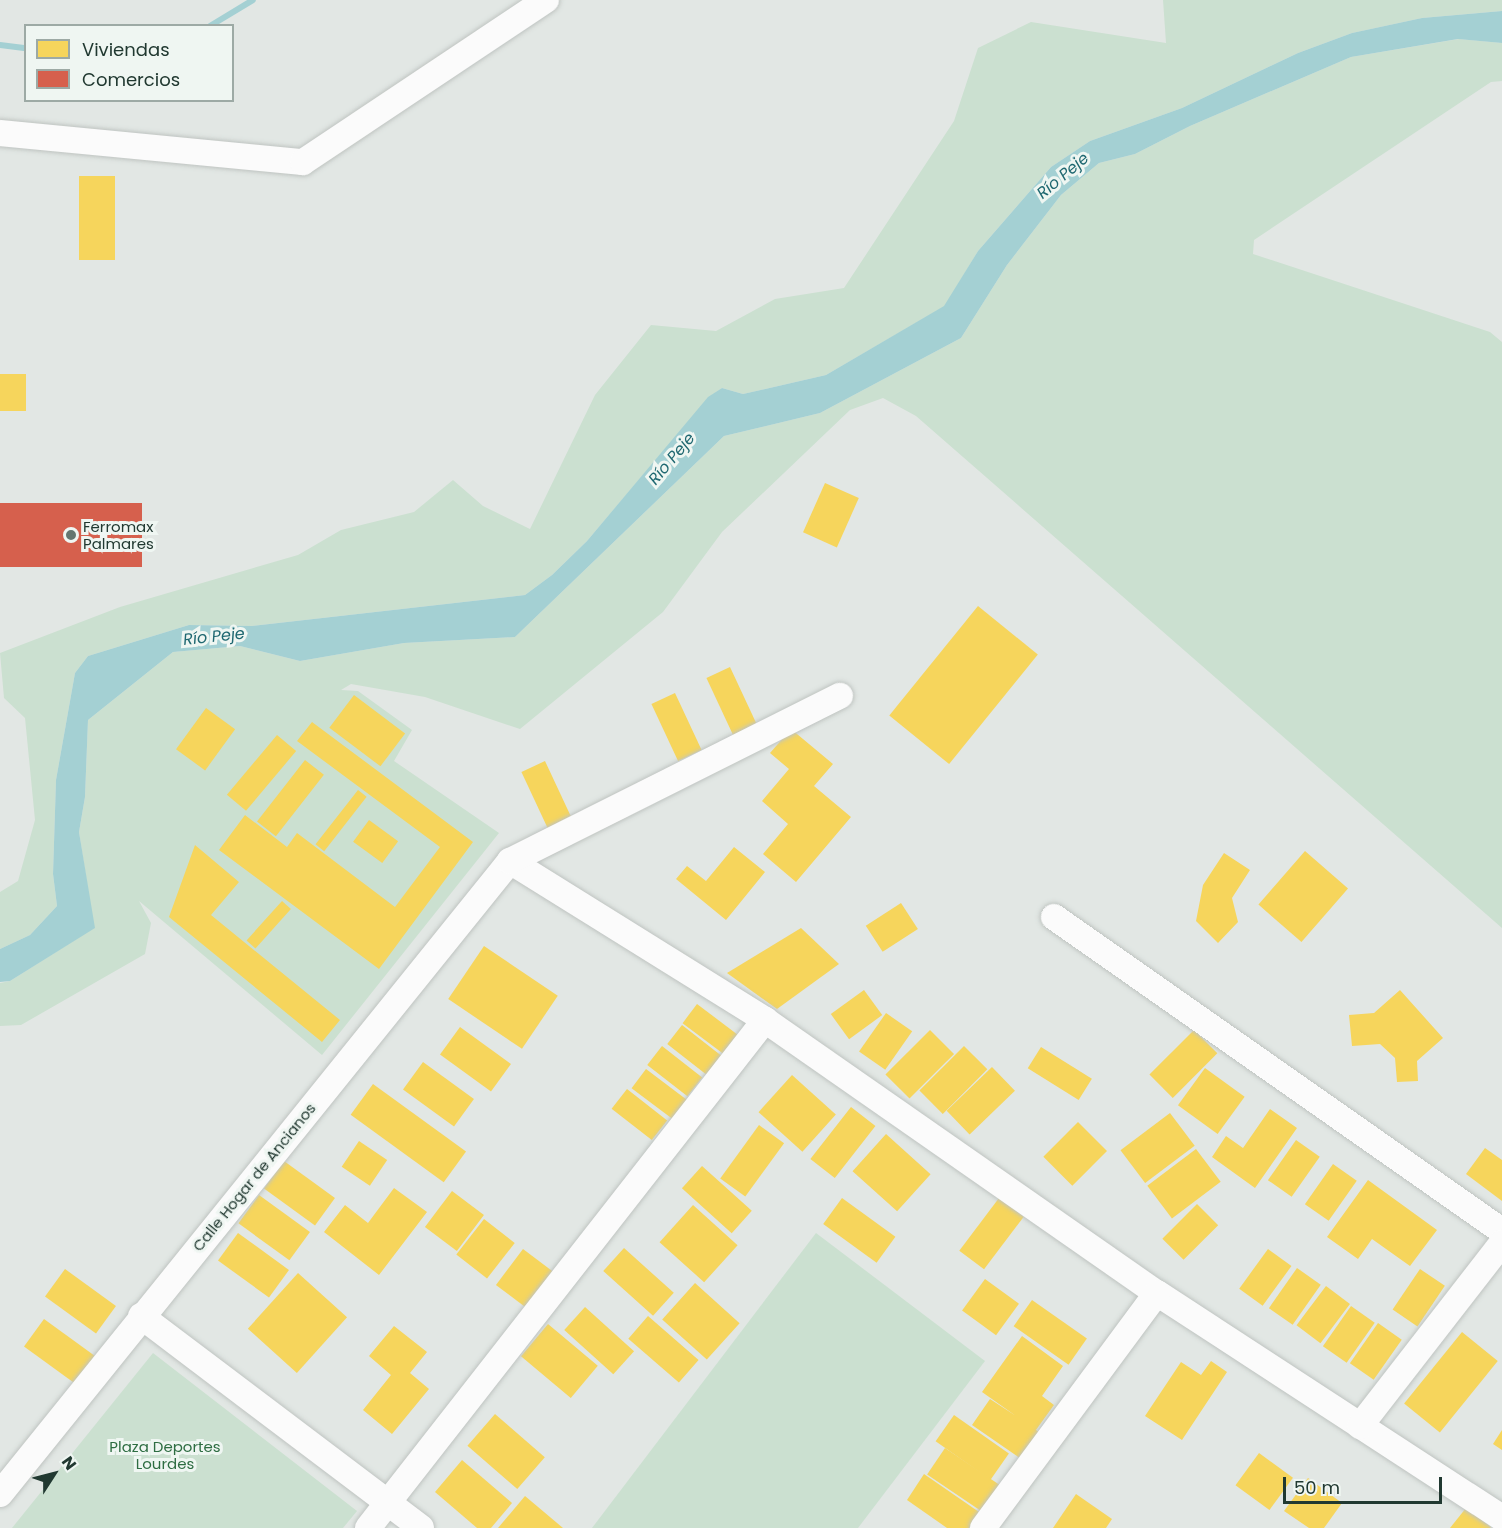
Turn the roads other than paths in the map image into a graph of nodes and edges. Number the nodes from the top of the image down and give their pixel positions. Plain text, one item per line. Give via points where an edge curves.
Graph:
1 (546, 0) edge
2 (0, 133) edge
3 (840, 696) dead end
4 (510, 861) junction
5 (1053, 917) dead end
6 (765, 1020) junction
7 (1502, 1231) edge
8 (1502, 1243) edge
9 (1157, 1293) junction
10 (141, 1316) junction
11 (1360, 1426) junction
12 (0, 1494) edge
13 (387, 1504) junction
14 (1502, 1518) edge
15 (368, 1528) edge
16 (421, 1528) edge
17 (983, 1528) edge

1 - 2 street via 303,162
3 - 4 street
4 - 6 street
4 - 10 street, Calle Hogar de Ancianos
5 - 7 street
6 - 9 street
6 - 13 street
8 - 11 street
9 - 11 street
9 - 17 street
10 - 12 street, Calle Hogar de Ancianos
10 - 13 street
11 - 14 street
13 - 15 street
13 - 16 street

